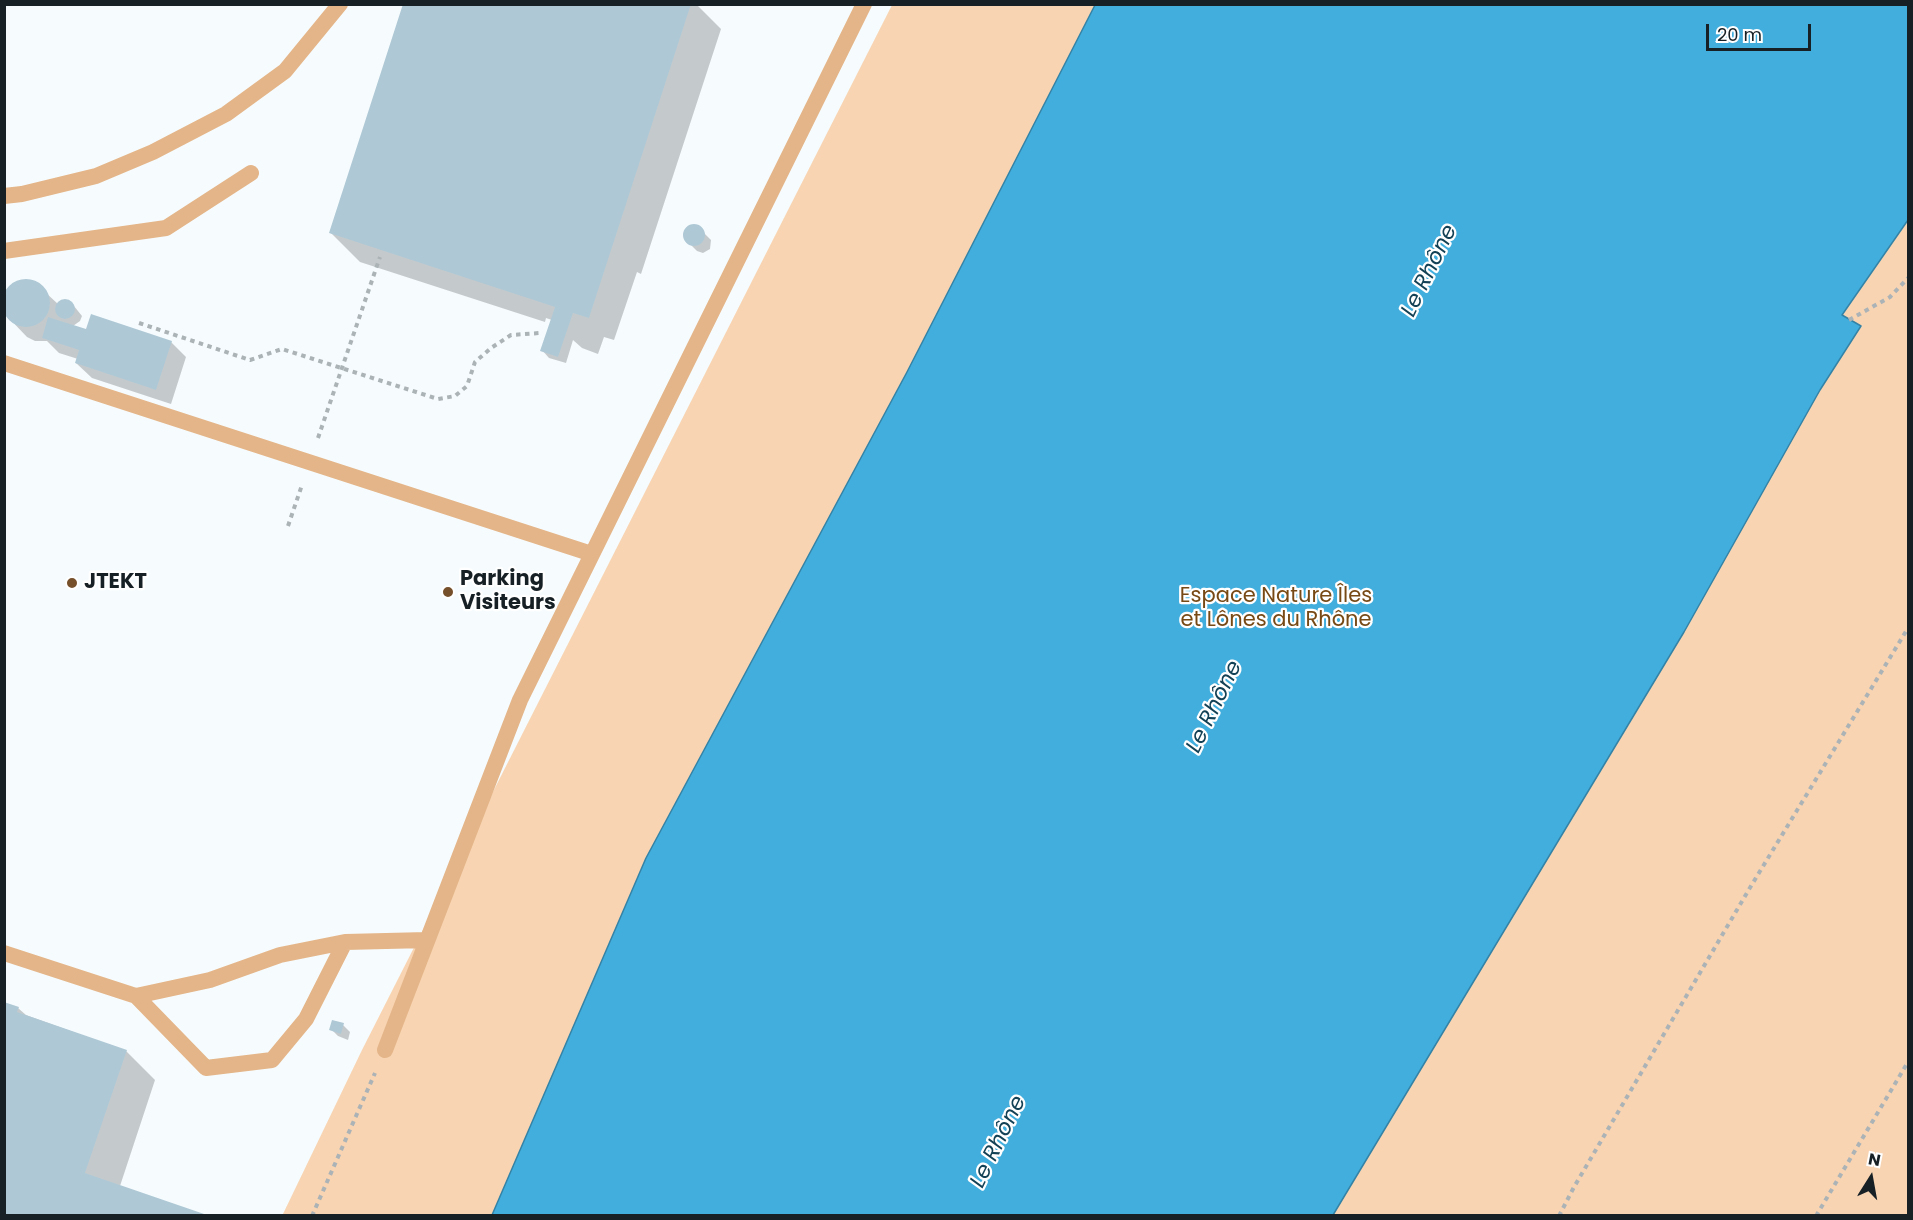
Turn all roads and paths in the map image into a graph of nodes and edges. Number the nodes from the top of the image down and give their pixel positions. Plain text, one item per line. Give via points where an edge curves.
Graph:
1 (340, 4) edge
2 (864, 4) edge
3 (252, 173) dead end
4 (4, 196) edge
5 (4, 251) edge
6 (380, 258) dead end
7 (1908, 278) edge
8 (1849, 320) dead end
9 (139, 323) dead end
10 (540, 333) dead end
11 (4, 363) edge
12 (342, 368) junction
13 (310, 462) junction
14 (288, 526) dead end
15 (592, 554) junction
16 (1908, 628) edge
17 (427, 940) junction
18 (345, 942) junction
19 (4, 953) edge
20 (136, 996) junction
21 (385, 1050) joint
22 (1908, 1062) edge
23 (312, 1215) edge
24 (1559, 1215) edge
25 (1816, 1215) edge

1 - 4 lane via 285,71 226,114 96,176
2 - 15 lane
3 - 5 lane via 166,228
6 - 12 path
7 - 8 path via 1890,297
9 - 12 path via 250,360 282,349
10 - 12 path via 511,335 491,348 475,362 466,386 455,396 438,399
11 - 13 lane
12 - 13 path
13 - 14 path
13 - 15 lane
15 - 17 lane via 520,700
16 - 24 path via 1751,886
17 - 18 lane
17 - 21 lane
18 - 20 lane via 280,955 210,980
18 - 20 lane via 306,1018 272,1060 206,1068
19 - 20 lane
21 - 23 path
22 - 25 path

